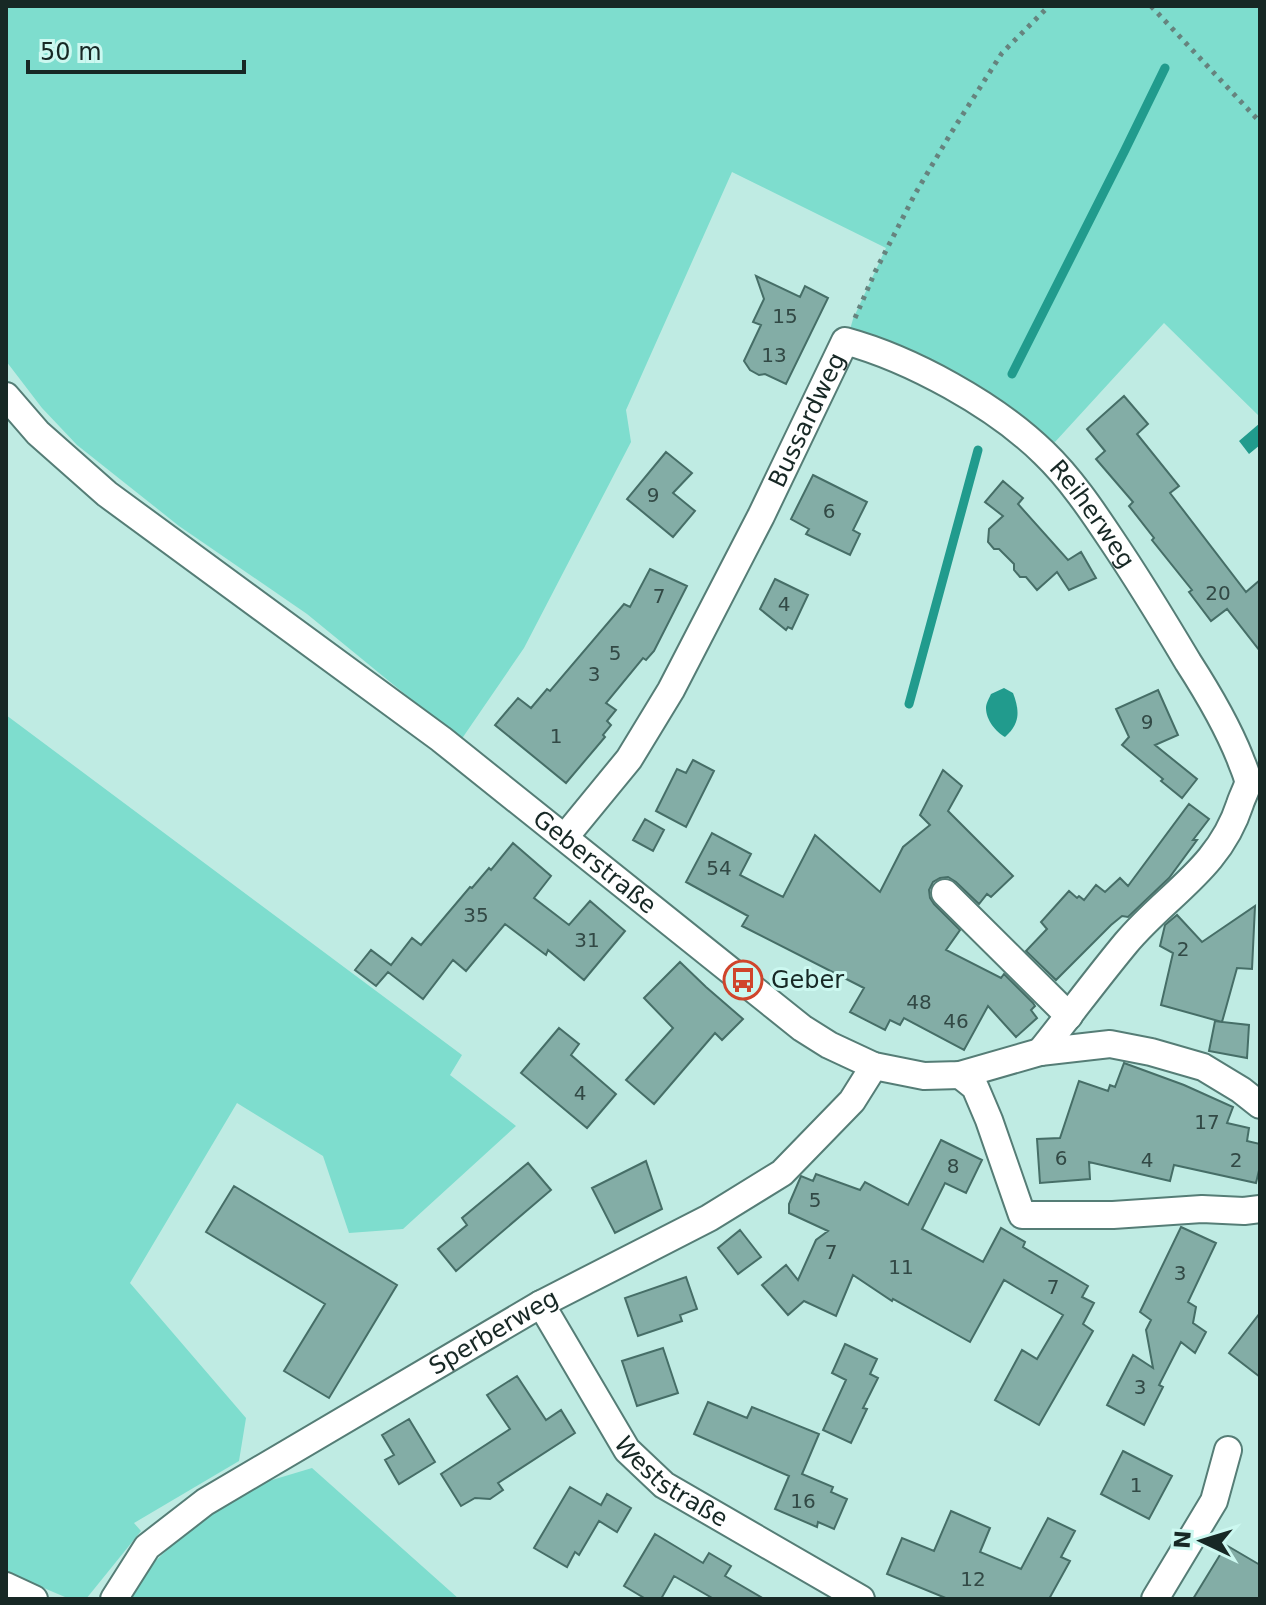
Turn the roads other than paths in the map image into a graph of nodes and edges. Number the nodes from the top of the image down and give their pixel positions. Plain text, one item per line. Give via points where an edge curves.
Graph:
1 (845, 341) joint
2 (6, 396) edge
3 (1254, 779) edge
4 (565, 837) junction
5 (945, 893) dead end
6 (1069, 1016) junction
7 (1040, 1052) junction
8 (874, 1066) junction
9 (960, 1075) junction
10 (1260, 1105) edge
11 (1260, 1209) edge
12 (541, 1304) junction
13 (1228, 1450) dead end
14 (6, 1586) edge
15 (34, 1599) edge
16 (114, 1599) edge
17 (861, 1599) edge
18 (1155, 1599) edge

1 - 3 street, Reiherweg via 950,386 1046,454 1086,502 1155,606
1 - 4 street, Bussardweg via 671,690 629,759
2 - 4 street, Geberstraße via 38,433 107,494 441,739
3 - 6 street, Reiherweg via 1211,857 1129,940
4 - 8 street, Geberstraße via 802,1028
5 - 6 street
6 - 7 street, Reiherweg
7 - 9 street, Geberstraße
7 - 10 street, Geberstraße via 1110,1044 1151,1052 1203,1067
8 - 9 street, Geberstraße via 924,1076
8 - 12 street, Sperberweg via 852,1101 782,1173 709,1218
9 - 11 street via 975,1087 1022,1215
12 - 16 street, Sperberweg via 205,1502 147,1547
12 - 17 street, Weststraße via 627,1450 664,1485
13 - 18 street via 1214,1501
14 - 15 street

